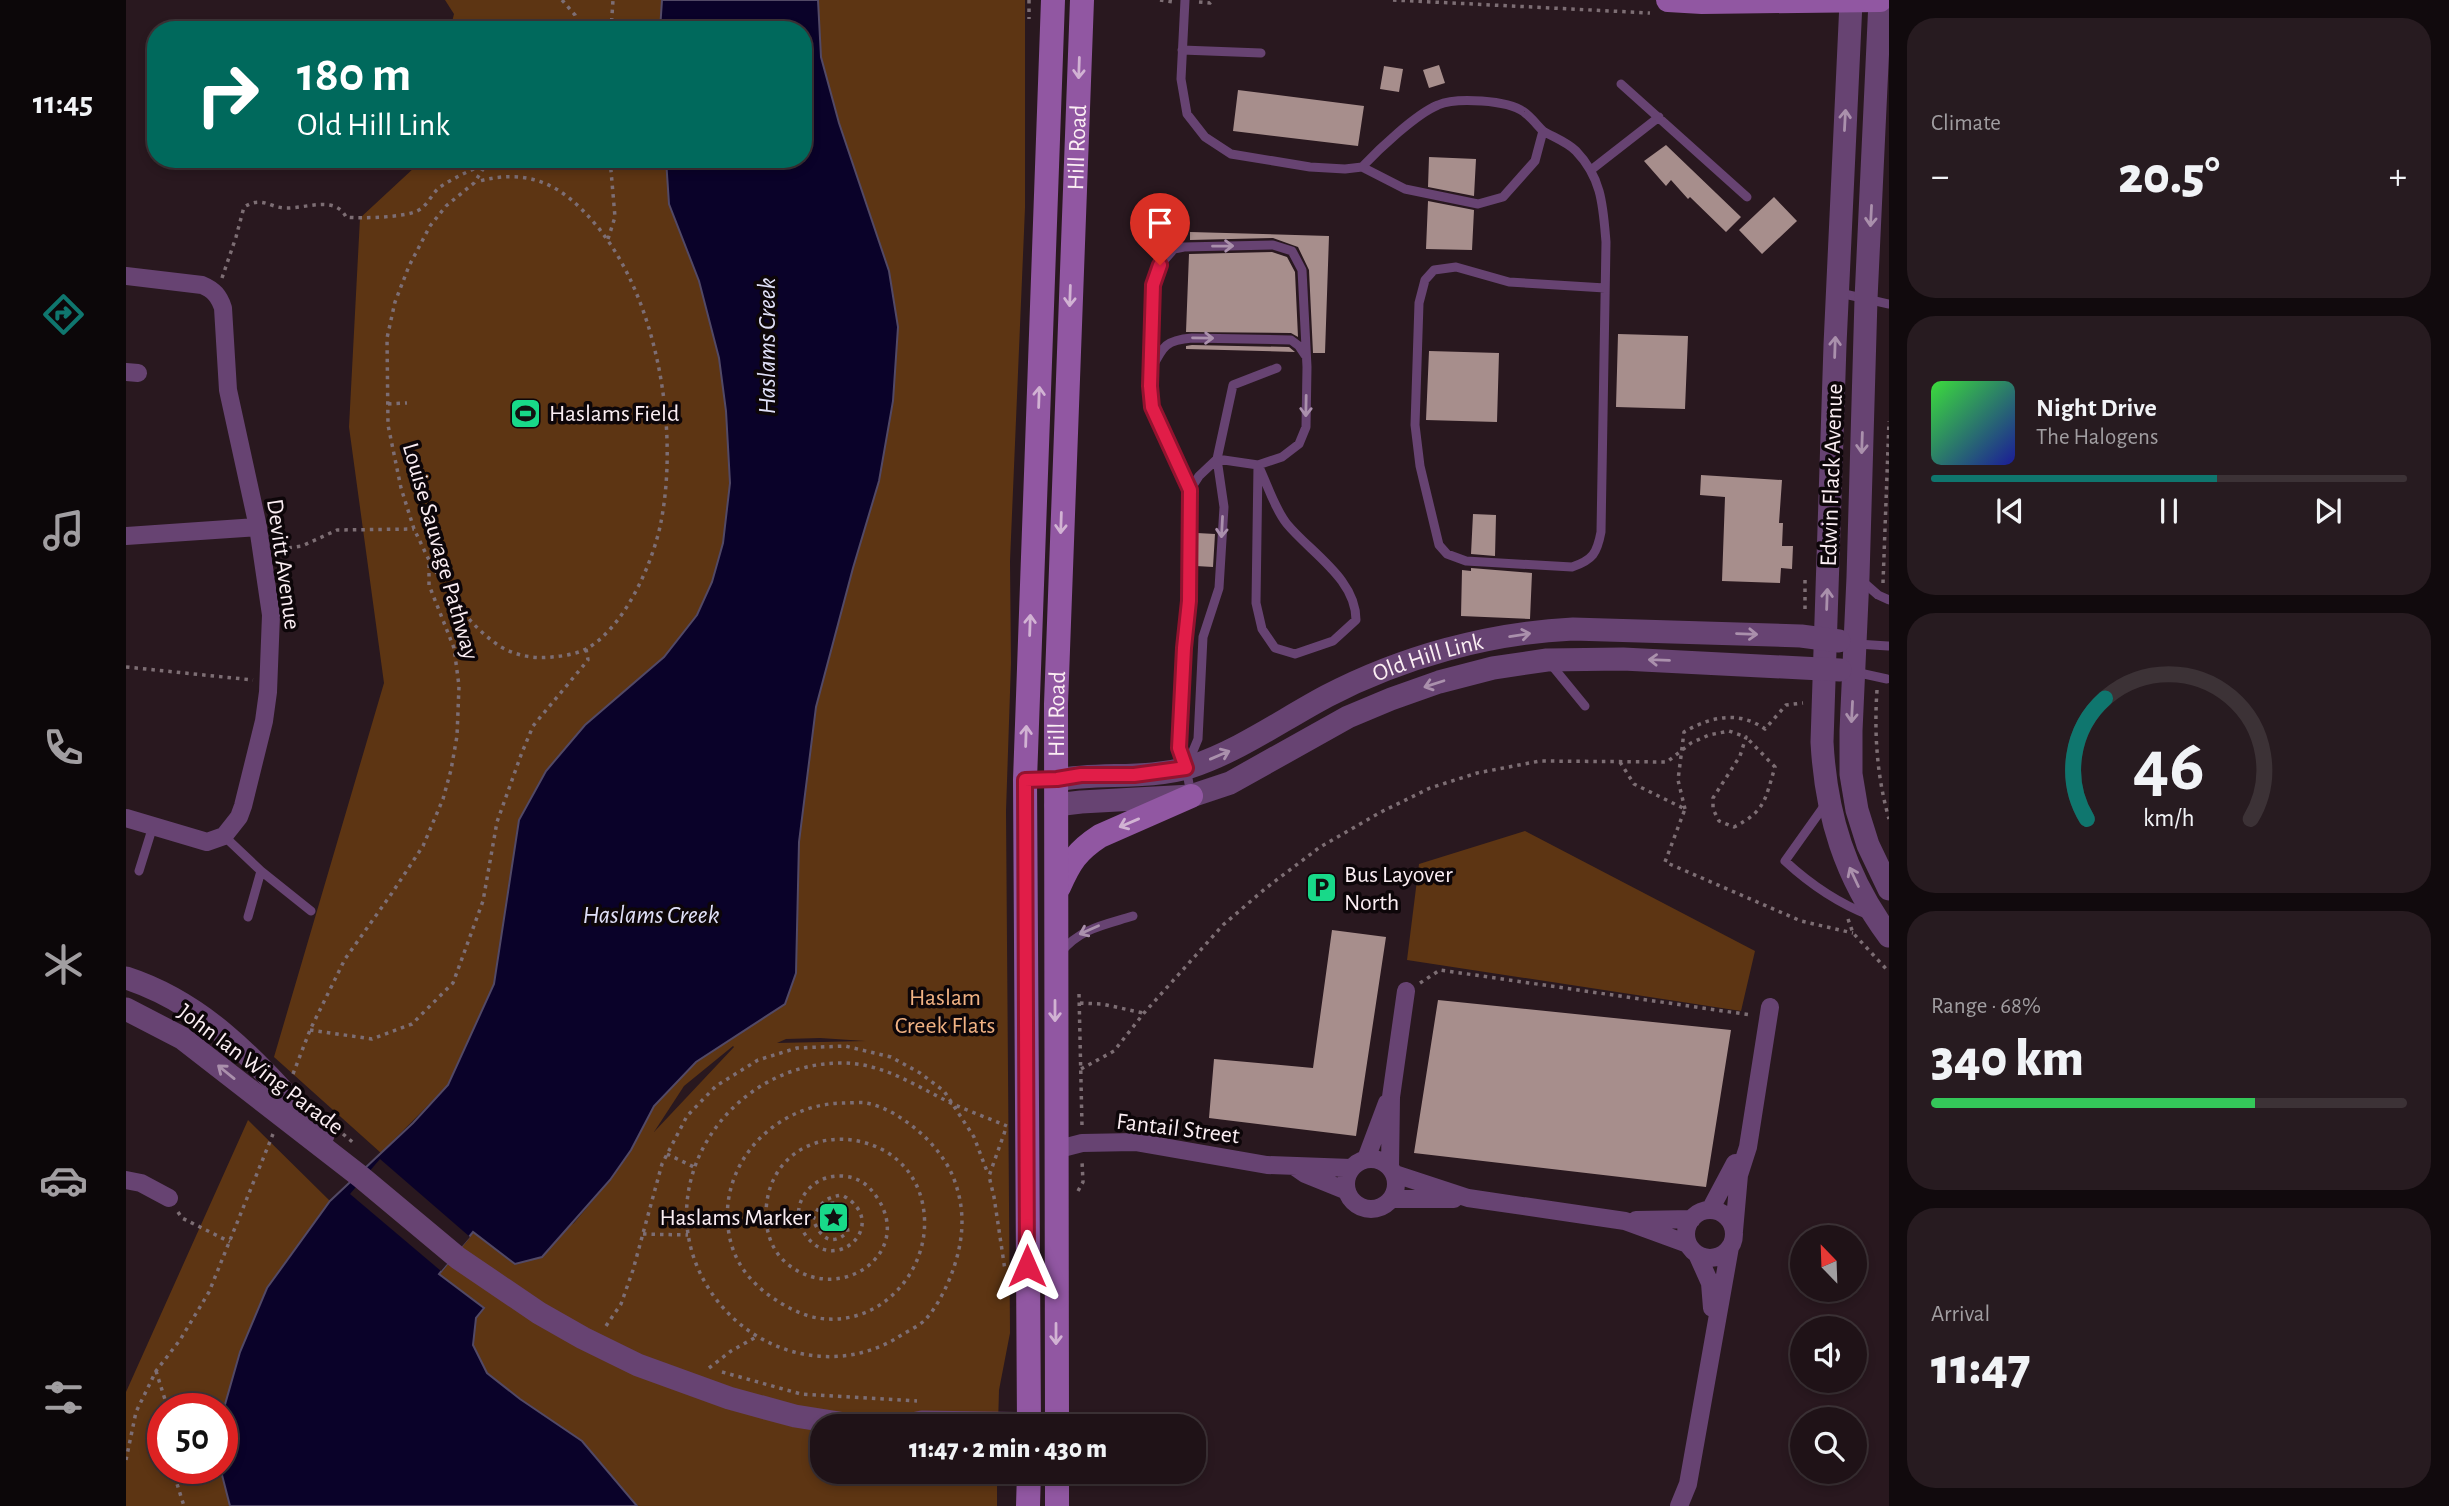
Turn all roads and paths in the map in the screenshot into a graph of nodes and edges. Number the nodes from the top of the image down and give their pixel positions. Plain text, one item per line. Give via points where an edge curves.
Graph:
1 (562, 0) edge
2 (613, 0) edge
3 (1053, 0) edge
4 (1082, 0) edge
5 (1185, 0) edge
6 (1392, 0) edge
7 (1880, 0) edge
8 (1851, 1) edge
9 (1660, 6) edge
10 (577, 21) edge
11 (612, 21) edge
12 (1182, 50) junction
13 (1261, 53) dead end
14 (1621, 84) dead end
15 (1658, 117) junction
16 (1543, 131) junction
17 (1363, 167) junction
18 (477, 168) edge
19 (484, 168) edge
20 (611, 168) edge
21 (1591, 170) junction
22 (474, 183) junction
23 (1747, 197) dead end
24 (608, 239) junction
25 (126, 276) edge
26 (1605, 288) junction
27 (1837, 292) junction
28 (216, 294) junction
29 (1866, 299) junction
30 (1889, 303) edge
31 (1307, 357) junction
32 (1277, 368) dead end
33 (1151, 370) junction
34 (407, 403) dead end
35 (388, 404) junction
36 (1889, 421) edge
37 (1217, 459) junction
38 (1258, 465) junction
39 (1190, 490) junction
40 (414, 529) junction
41 (258, 530) junction
42 (126, 536) edge
43 (429, 560) junction
44 (1858, 577) junction
45 (1878, 596) junction
46 (1889, 600) edge
47 (1185, 635) junction
48 (1203, 637) junction
49 (1826, 638) junction
50 (1855, 644) junction
51 (1888, 646) edge
52 (586, 649) junction
53 (1547, 660) junction
54 (126, 667) edge
55 (1825, 667) junction
56 (1854, 671) junction
57 (1182, 678) junction
58 (1882, 679) joint
59 (1201, 680) junction
60 (268, 682) junction
61 (1808, 697) dead end
62 (1585, 706) dead end
63 (1746, 737) junction
64 (1681, 751) junction
65 (1620, 762) junction
66 (1186, 768) junction
67 (1057, 779) junction
68 (1025, 780) junction
69 (1191, 796) junction
70 (1828, 801) junction
71 (1056, 806) junction
72 (1025, 807) junction
73 (1685, 809) junction
74 (126, 818) edge
75 (1889, 819) edge
76 (153, 826) junction
77 (224, 836) junction
78 (139, 871) dead end
79 (261, 871) junction
80 (1889, 889) edge
81 (1055, 894) junction
82 (311, 911) dead end
83 (1133, 916) dead end
84 (248, 917) dead end
85 (1882, 927) edge
86 (1853, 933) dead end
87 (1055, 960) junction
88 (126, 978) edge
89 (1406, 991) joint
90 (1080, 1003) dead end
91 (1770, 1007) joint
92 (126, 1009) edge
93 (1144, 1013) junction
94 (310, 1030) junction
95 (1081, 1069) dead end
96 (294, 1073) dead end
97 (1391, 1097) junction
98 (953, 1104) junction
99 (271, 1142) dead end
100 (1748, 1147) junction
101 (1055, 1150) junction
102 (667, 1154) junction
103 (1359, 1163) junction
104 (694, 1167) junction
105 (1295, 1167) junction
106 (1393, 1170) junction
107 (1027, 1174) junction
108 (989, 1176) junction
109 (361, 1177) junction
110 (126, 1180) edge
111 (1347, 1191) junction
112 (169, 1198) joint
113 (1468, 1198) junction
114 (1392, 1199) junction
115 (1710, 1210) junction
116 (1692, 1219) junction
117 (846, 1220) junction
118 (1625, 1221) junction
119 (643, 1234) junction
120 (688, 1235) junction
121 (1732, 1239) junction
122 (230, 1242) junction
123 (1693, 1249) junction
124 (1005, 1280) dead end
125 (1716, 1322) junction
126 (616, 1332) dead end
127 (756, 1337) junction
128 (156, 1371) junction
129 (164, 1393) edge
130 (929, 1402) dead end
131 (1029, 1414) edge
132 (1058, 1414) edge
133 (810, 1418) edge
134 (126, 1460) edge
135 (177, 1484) edge
136 (1028, 1484) edge
137 (1057, 1484) edge
138 (184, 1506) edge
139 (1028, 1506) edge
140 (1057, 1506) edge
141 (1679, 1506) edge

1 - 10 path
2 - 11 path
68 -> 3 main road, Hill Road
4 -> 67 main road, Hill Road via 1061,542
5 - 12 lane
6 - 9 path
7 - 8 main road
7 -> 29 street, Edwin Flack Avenue
8 - 9 main road
27 -> 8 street, Edwin Flack Avenue
12 - 13 lane
12 - 17 lane via 1187,114 1205,137 1231,154 1310,167
14 - 15 lane
15 - 21 lane
15 - 23 lane
16 - 17 lane via 1522,110 1502,103 1439,105 1405,128
16 - 17 lane via 1535,161 1503,197 1478,204 1405,189
16 - 21 lane via 1574,149
18 - 28 path via 438,188 424,207 405,215 360,219 346,217 330,205 284,208 253,202 244,207
19 - 22 path, Louise Sauvage Pathway
20 - 24 path via 615,217
21 - 26 lane via 1602,195
22 - 24 path via 498,176 525,176 549,184 572,199
22 - 35 path, Louise Sauvage Pathway via 430,226 409,266 387,338
24 - 52 path via 637,297 656,358 667,419 666,457 661,522 651,557 618,618
25 - 28 street via 195,284
26 - 26 lane via 1598,547 1588,562 1572,567 1466,561 1447,554 1438,545 1415,425 1419,303 1425,280 1434,270 1456,267 1509,282
27 - 29 lane
49 -> 27 street, Edwin Flack Avenue
28 - 41 street, Devitt Avenue via 223,308 230,400
29 - 30 lane
29 -> 44 street, Edwin Flack Avenue
33 -> 31 lane via 1163,347 1176,339 1291,340
33 -> 31 lane via 1153,285 1160,265 1174,249 1184,247 1273,245 1292,251 1302,270
31 -> 38 lane via 1306,427 1299,444 1282,457
32 - 37 lane via 1233,385
33 - 39 lane via 1152,407
34 - 35 path
35 - 40 path, Louise Sauvage Pathway via 401,488
36 - 45 path via 1884,580
37 - 38 lane
37 - 39 lane
37 -> 48 lane via 1224,507 1219,588
38 - 38 lane via 1285,522 1345,584 1356,606 1356,620 1333,641 1295,654 1275,648 1262,629 1256,603
39 - 47 lane
40 - 41 path via 337,530 302,546 280,549
40 - 43 path, Louise Sauvage Pathway
41 - 42 street
41 - 60 street, Devitt Avenue via 271,615
43 - 52 path via 472,624 503,648 535,659
43 - 94 path, Louise Sauvage Pathway via 429,584 454,648 459,686 451,770 423,846 345,959
44 - 45 lane
44 - 50 street, Edwin Flack Avenue
45 - 46 lane
47 - 48 lane
47 - 57 lane
48 - 59 lane
49 - 50 street, Old Hill Link
49 - 55 street, Edwin Flack Avenue
66 -> 49 street, Old Hill Link via 1224,755 1363,678 1497,638 1573,629
50 - 51 lane
50 - 56 street, Edwin Flack Avenue
52 - 94 path via 588,660 533,726 521,755 497,822 483,901 453,983 412,1024 372,1039
55 -> 53 street, Old Hill Link
53 - 62 lane
53 -> 69 street, Old Hill Link via 1493,668 1391,699 1348,717 1230,783
54 - 60 path
55 - 56 street, Old Hill Link
55 - 70 street, Edwin Flack Avenue via 1822,742
56 - 58 lane
56 -> 80 street, Edwin Flack Avenue via 1855,798 1868,845
57 - 59 lane
57 - 66 lane via 1179,748
58 - 75 path via 1877,748
59 - 66 lane via 1198,739
60 - 77 street, Devitt Avenue via 264,720 243,806
61 - 64 path via 1802,704 1786,705 1765,729 1732,718 1706,720 1684,732
63 - 63 path via 1775,767 1764,804 1753,818 1734,827 1719,821 1713,798 1740,756
63 - 64 path via 1729,731 1709,735
64 - 65 path via 1667,762
64 - 73 path via 1678,779
65 - 73 path via 1634,784
65 - 93 path via 1540,761 1477,773 1381,811 1320,847 1266,888 1223,926
66 - 67 street, Old Hill Link
66 - 69 lane
67 - 68 main road, Old Hill Link
67 - 71 main road, Hill Road
68 - 72 main road, Hill Road
69 - 71 street, Old Hill Link
69 -> 81 main road via 1088,843 1068,865
85 -> 70 street, Edwin Flack Avenue via 1841,847
70 - 85 lane via 1785,861 1805,880
71 - 72 main road, Old Hill Link
71 - 81 main road, Hill Road
72 - 107 main road, Hill Road
73 - 86 path via 1665,862 1801,921
74 - 76 street
76 - 77 street via 207,842
76 - 78 lane
77 - 79 lane
79 - 82 lane
79 - 84 lane
81 - 87 main road, Hill Road
83 -> 87 lane via 1085,931
87 -> 101 main road, Hill Road
88 - 109 street, John Ian Wing Parade via 190,1008 225,1032
89 - 91 path via 1440,970 1748,1016
89 - 97 street
90 - 93 path
91 - 100 street
109 -> 92 street, John Ian Wing Parade via 182,1038
93 - 95 path via 1114,1051
94 - 96 path, Louise Sauvage Pathway
97 - 103 street
97 - 106 street
98 - 102 path via 944,1091 891,1057 845,1046 797,1048 758,1060 716,1086 687,1116
98 - 104 path via 913,1082 867,1065 796,1068 761,1085 727,1111
98 - 108 path via 974,1137
98 - 108 path via 1007,1126
99 - 122 path
100 - 115 street
100 - 121 street
101 - 105 street, Fantail Street via 1082,1143 1135,1142
101 - 107 main road
101 -> 132 main road, Hill Road
102 - 104 path
102 - 119 path
103 - 105 street, Fantail Street
103 - 106 street via 1375,1158
103 - 111 street via 1347,1175
104 - 120 path via 686,1203
105 - 111 street, Fantail Street
106 - 113 street
106 - 114 street
107 - 131 main road, Hill Road
108 - 124 path
109 - 133 street, John Ian Wing Parade via 458,1258 583,1338 638,1365 729,1398
110 - 112 street
111 - 114 street via 1356,1204 1371,1209
112 - 122 path via 182,1218
113 - 114 street
113 - 118 street
115 - 116 street
115 - 121 street via 1729,1218
116 - 118 street
116 - 123 street via 1686,1231
117 - 117 path via 841,1228 828,1228 822,1212 829,1204 838,1204 845,1208
117 - 127 path via 848,1232 830,1240 819,1233 813,1220 818,1207 826,1199 842,1195 856,1204 863,1221 861,1233 850,1246 824,1250 811,1243 799,1223 800,1201 815,1182 826,1177 857,1178 867,1184 885,1211 885,1237 878,1255 857,1274 820,1280 789,1265 773,1247 766,1221 767,1198 781,1165 813,1143 837,1137 859,1140 898,1159 916,1180 925,1209 919,1260 891,1297 846,1318 815,1318 757,1288 741,1266 730,1241 727,1205 733,1177 767,1129 800,1110 826,1103 865,1102 893,1112 911,1125 937,1148 954,1178 963,1216 960,1251 947,1286 924,1321 886,1344 844,1357 801,1354
118 - 123 street
119 - 120 path
119 - 126 path via 621,1304 604,1327
120 - 127 path via 710,1290
121 - 123 street via 1726,1253 1712,1258
121 - 125 street
122 - 128 path via 209,1292
123 - 125 street via 1710,1283
125 - 141 street via 1688,1484
127 - 130 path via 709,1368 801,1394
128 - 129 path
128 - 134 path via 136,1412
135 - 138 path
136 - 139 main road
137 - 140 main road

